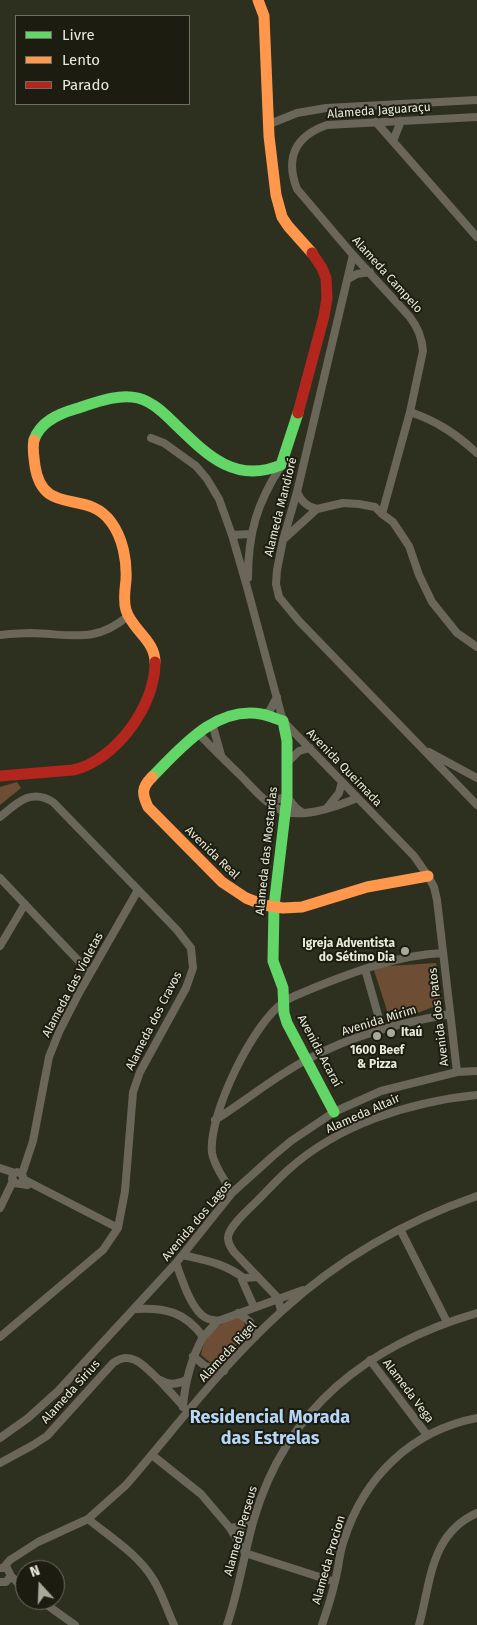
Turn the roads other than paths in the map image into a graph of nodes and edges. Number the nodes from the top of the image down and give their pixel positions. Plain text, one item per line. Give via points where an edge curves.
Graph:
1 (258, 0) edge
2 (477, 100) edge
3 (477, 117) edge
4 (401, 121) junction
5 (376, 122) junction
6 (267, 124) junction
7 (393, 141) junction
8 (294, 152) joint
9 (477, 237) edge
10 (353, 255) junction
11 (370, 272) junction
12 (348, 278) junction
13 (410, 412) junction
14 (151, 438) dead end
15 (477, 453) edge
16 (281, 465) junction
17 (297, 492) junction
18 (317, 509) junction
19 (382, 514) junction
20 (251, 534) junction
21 (232, 535) junction
22 (283, 540) junction
23 (248, 587) junction
24 (128, 616) junction
25 (0, 635) edge
26 (477, 647) edge
27 (278, 696) junction
28 (261, 714) junction
29 (283, 722) junction
30 (212, 723) junction
31 (198, 733) junction
32 (310, 748) junction
33 (422, 749) junction
34 (222, 759) junction
35 (288, 762) junction
36 (459, 769) junction
37 (0, 776) edge
38 (477, 778) edge
39 (451, 779) junction
40 (342, 782) junction
41 (287, 797) junction
42 (357, 798) junction
43 (265, 800) junction
44 (477, 805) edge
45 (327, 808) junction
46 (286, 811) junction
47 (303, 813) junction
48 (0, 817) edge
49 (428, 876) junction
50 (0, 878) edge
51 (138, 890) junction
52 (24, 904) junction
53 (274, 906) junction
54 (4, 933) edge
55 (0, 946) edge
56 (443, 953) junction
57 (365, 969) junction
58 (90, 973) junction
59 (284, 1001) junction
60 (450, 1014) junction
61 (382, 1029) junction
62 (308, 1059) junction
63 (457, 1072) junction
64 (477, 1072) edge
65 (477, 1095) edge
66 (334, 1112) junction
67 (215, 1120) junction
68 (0, 1168) edge
69 (17, 1178) junction
70 (232, 1193) junction
71 (477, 1196) edge
72 (0, 1208) edge
73 (118, 1228) junction
74 (400, 1229) junction
75 (183, 1255) junction
76 (176, 1263) junction
77 (258, 1277) junction
78 (244, 1278) junction
79 (308, 1289) junction
80 (278, 1298) junction
81 (254, 1307) junction
82 (135, 1309) junction
83 (282, 1311) junction
84 (238, 1313) junction
85 (477, 1313) edge
86 (218, 1321) junction
87 (447, 1322) junction
88 (0, 1337) edge
89 (203, 1337) junction
90 (255, 1337) junction
91 (193, 1356) junction
92 (370, 1360) junction
93 (224, 1371) junction
94 (156, 1378) junction
95 (186, 1380) junction
96 (183, 1402) junction
97 (197, 1402) junction
98 (477, 1418) edge
99 (182, 1420) junction
100 (427, 1435) junction
101 (0, 1438) edge
102 (152, 1455) junction
103 (0, 1463) edge
104 (477, 1514) edge
105 (254, 1518) junction
106 (88, 1519) junction
107 (230, 1528) junction
108 (245, 1553) junction
109 (21, 1554) junction
110 (1, 1567) edge
111 (6, 1579) edge
112 (335, 1582) junction
113 (0, 1591) edge
114 (54, 1610) edge
115 (75, 1625) edge
116 (174, 1625) edge
117 (227, 1625) edge
118 (322, 1625) edge
119 (419, 1625) edge

1 - 6 street via 265,28
2 - 6 street via 326,108 297,113
3 - 4 street, Alameda Jaguaraçu
4 - 5 street, Alameda Jaguaraçu
4 - 7 street
5 - 7 street
5 - 8 street, Alameda Jaguaraçu via 318,128 301,141
6 - 16 street via 275,194 282,217 319,261 327,289 323,317
7 - 9 street
8 - 10 street, Alameda Campelo via 292,176 297,189
10 - 11 street, Alameda Campelo
10 - 12 street, Alameda Mandioré
11 - 12 street
11 - 13 street, Alameda Campelo via 415,323 422,341 423,351
12 - 17 street, Alameda Mandioré
13 - 15 street via 447,428
13 - 19 street, Alameda Campelo
14 - 21 street via 182,454 207,479 219,499
16 - 20 street via 259,505
16 - 24 street via 250,472 227,467 190,440 154,406 137,398 104,400 53,417 37,431 32,446 36,472 45,492 56,499 93,506 114,527 126,566 124,604
17 - 18 street via 300,500
17 - 22 street, Alameda Mandioré
18 - 19 street via 343,503 359,504 375,507
18 - 22 street
19 - 26 street via 394,522 409,546 432,602 457,633
20 - 21 street
20 - 23 street
21 - 23 street
22 - 33 street, Alameda Mandioré via 276,584 279,597
23 - 27 street
24 - 25 street via 116,626 91,635
24 - 37 street via 151,645 156,670 146,703 128,729 86,767
27 - 28 street via 269,712
27 - 29 street
28 - 29 street, Avenida Real
28 - 30 street, Avenida Real via 232,715
29 - 32 street, Avenida Queimada
29 - 35 street, Alameda das Mostardas
30 - 31 street, Avenida Real
30 - 34 street
31 - 34 street
31 - 53 street, Avenida Real via 145,784 143,795 148,807 235,893
32 - 35 street via 300,751
32 - 40 street, Avenida Queimada
33 - 36 street, Alameda Mandioré
33 - 39 street, Alameda Mandioré
34 - 43 street
35 - 41 street, Alameda das Mostardas
36 - 38 street, Alameda Mandioré
36 - 39 street
39 - 44 street, Alameda Mandioré
40 - 42 street, Avenida Queimada
40 - 45 street via 339,793
41 - 43 street
41 - 46 street, Alameda das Mostardas
41 - 47 street
42 - 45 street
42 - 49 street, Avenida Queimada via 414,856
43 - 46 street
45 - 47 street
46 - 47 street
46 - 53 street, Alameda das Mostardas
48 - 51 street, Alameda dos Cravos via 29,797 45,797
49 - 53 street, Avenida Real via 368,887 292,908
49 - 56 street, Avenida Queimada via 437,900
50 - 52 street
51 - 58 street, Alameda das Violetas
51 - 73 street, Alameda dos Cravos via 191,948 193,968 186,988 132,1092 125,1191
52 - 54 street
52 - 58 street
53 - 59 street, Alameda das Mostardas via 273,962 283,988
54 - 55 street
56 - 57 street, Avenida dos Patos
56 - 60 street, Avenida dos Patos
57 - 59 street, Avenida dos Patos
57 - 61 street
58 - 69 street, Alameda das Violetas via 48,1056 33,1141 22,1160
59 - 62 street, Avenida Acaraí via 287,1023
59 - 67 street, Avenida dos Patos via 260,1028 228,1086
60 - 61 street, Avenida Mirim
60 - 63 street, Avenida dos Patos
61 - 62 street, Avenida Mirim
62 - 66 street, Avenida Acaraí
62 - 67 street, Avenida Mirim
63 - 64 street, Avenida dos Lagos
63 - 66 street, Avenida dos Lagos via 381,1091
65 - 77 street, Alameda Altair via 444,1098 383,1115 314,1150 289,1169 240,1218 228,1238 234,1252
66 - 70 street, Avenida dos Lagos via 272,1156
67 - 70 street, Avenida dos Patos via 212,1155
68 - 69 street
69 - 72 street, Alameda das Violetas
69 - 73 street
70 - 75 street, Avenida dos Lagos
71 - 74 street, Alameda Rigel
73 - 88 street, Alameda dos Cravos via 103,1250
74 - 79 street, Alameda Rigel via 350,1258
74 - 87 street
75 - 76 street, Avenida dos Lagos
75 - 78 street via 216,1262
76 - 82 street, Avenida dos Lagos
76 - 86 street via 196,1308 206,1318
77 - 78 street
77 - 80 street
78 - 81 street
79 - 80 street
79 - 83 street, Alameda Rigel
80 - 81 street
80 - 83 street
81 - 84 street
82 - 89 street via 153,1308 180,1316 195,1325
82 - 101 street, Avenida dos Lagos via 46,1403
83 - 90 street, Alameda Rigel
84 - 86 street
84 - 90 street via 250,1322
85 - 87 street, Alameda Perseus
86 - 89 street
87 - 92 street, Alameda Perseus
89 - 91 street
90 - 93 street, Alameda Rigel
91 - 93 street via 205,1366
91 - 95 street
92 - 100 street, Alameda Vega
92 - 105 street, Alameda Perseus via 308,1415 279,1457
93 - 97 street, Alameda Rigel
94 - 95 street via 170,1384
94 - 96 street
94 - 103 street, Alameda Sirius via 138,1361 119,1359 46,1436
95 - 96 street
96 - 97 street
96 - 99 street
97 - 99 street, Alameda Rigel
98 - 100 street, Alameda Procion
99 - 102 street, Alameda Rigel
100 - 112 street, Alameda Procion via 389,1464 366,1489 343,1541
102 - 106 street, Alameda Rigel via 126,1485
102 - 107 street via 201,1494
104 - 119 street via 454,1528 439,1550 430,1574
105 - 107 street via 243,1526
105 - 108 street, Alameda Perseus
106 - 109 street, Alameda Rigel via 38,1542
106 - 116 street via 145,1568 162,1595
107 - 108 street
108 - 112 street
108 - 117 street, Alameda Perseus
109 - 110 street, Alameda Rigel
109 - 111 street, Alameda Rigel
110 - 111 street via 7,1568
111 - 113 street, Alameda Rigel
112 - 118 street, Alameda Procion
114 - 115 street

